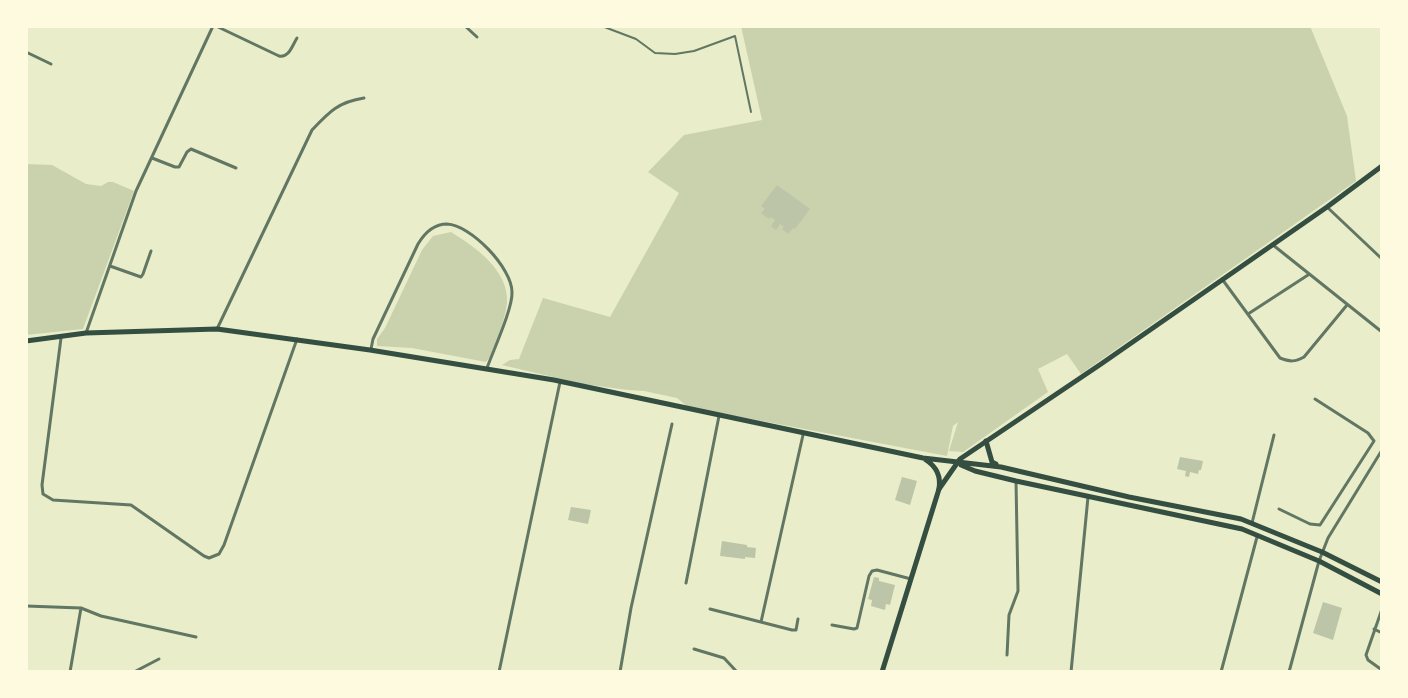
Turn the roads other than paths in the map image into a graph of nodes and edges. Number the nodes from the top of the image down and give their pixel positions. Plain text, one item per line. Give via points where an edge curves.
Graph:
1 (214, 26) edge
2 (465, 26) edge
3 (604, 27) edge
4 (477, 37) dead end
5 (297, 38) dead end
6 (26, 52) edge
7 (51, 64) dead end
8 (364, 98) dead end
9 (751, 112) dead end
10 (152, 158) junction
11 (1382, 166) edge
12 (236, 168) dead end
13 (1327, 207) junction
14 (1273, 245) junction
15 (151, 251) dead end
16 (1382, 259) edge
17 (110, 266) junction
18 (1308, 275) junction
19 (1222, 279) junction
20 (1347, 305) junction
21 (1248, 314) junction
22 (217, 329) junction
23 (1382, 332) edge
24 (86, 333) junction
25 (61, 338) junction
26 (297, 339) junction
27 (26, 341) edge
28 (370, 350) junction
29 (487, 368) junction
30 (560, 381) junction
31 (1315, 399) dead end
32 (719, 416) junction
33 (672, 424) dead end
34 (804, 434) junction
35 (1274, 435) dead end
36 (986, 441) junction
37 (1382, 450) edge
38 (923, 458) junction
39 (957, 463) junction
40 (1001, 467) junction
41 (1016, 481) junction
42 (939, 489) junction
43 (1088, 496) junction
44 (1279, 509) dead end
45 (1252, 523) junction
46 (1257, 534) junction
47 (1322, 552) junction
48 (1319, 561) junction
49 (911, 579) junction
50 (1382, 582) edge
51 (686, 583) dead end
52 (1382, 594) edge
53 (26, 606) edge
54 (81, 608) junction
55 (710, 609) dead end
56 (1382, 609) edge
57 (798, 619) dead end
58 (761, 622) junction
59 (832, 625) dead end
60 (1374, 629) junction
61 (1382, 633) edge
62 (196, 637) dead end
63 (694, 649) dead end
64 (1007, 655) dead end
65 (159, 659) dead end
66 (1382, 670) edge
67 (70, 672) edge
68 (134, 672) edge
69 (499, 672) edge
70 (620, 672) edge
71 (737, 672) edge
72 (882, 672) edge
73 (1071, 672) edge
74 (1221, 672) edge
75 (1289, 672) edge

1 - 5 street via 284,57
1 - 10 street
2 - 4 street
3 - 9 lane via 655,53 694,51 735,36
6 - 7 street
8 - 22 street via 342,103 312,130
10 - 12 street via 179,167 191,149
10 - 17 street
11 - 13 main road
13 - 14 main road
13 - 16 street
14 - 18 street
14 - 19 main road
15 - 17 street via 141,277
17 - 24 street
18 - 20 street
18 - 21 street
19 - 21 street
19 - 36 main road
20 - 21 street via 1304,357 1289,362 1280,358
20 - 23 street
22 - 24 main road
22 - 26 main road
24 - 25 main road
25 - 26 street via 43,494 53,500 131,505 209,558 224,545
25 - 27 main road
26 - 28 main road
28 - 29 main road
28 - 29 street via 423,235 445,224 480,242 511,285 512,299
29 - 30 main road
30 - 32 main road
30 - 69 street
31 - 44 street via 1374,441 1320,525
32 - 34 main road
32 - 51 street
33 - 70 street
34 - 38 main road
34 - 58 street
35 - 45 street
36 - 39 main road
36 - 40 main road via 992,462
37 - 47 street
38 - 39 main road
38 - 42 main road via 935,467
39 - 40 main road
39 - 41 main road
39 - 42 main road
40 - 45 main road
41 - 43 main road
41 - 64 street via 1018,591 1009,615
42 - 49 main road
43 - 46 main road
43 - 73 street
45 - 47 main road
46 - 48 main road
46 - 74 street
47 - 48 street
47 - 50 main road
48 - 52 main road
48 - 75 street
49 - 59 street via 872,571 858,626
49 - 72 main road
53 - 54 street
54 - 62 street
54 - 67 street
55 - 58 street
56 - 60 street
57 - 58 street via 795,631
60 - 61 street
60 - 66 street via 1366,655
63 - 71 street via 724,658
65 - 68 street

